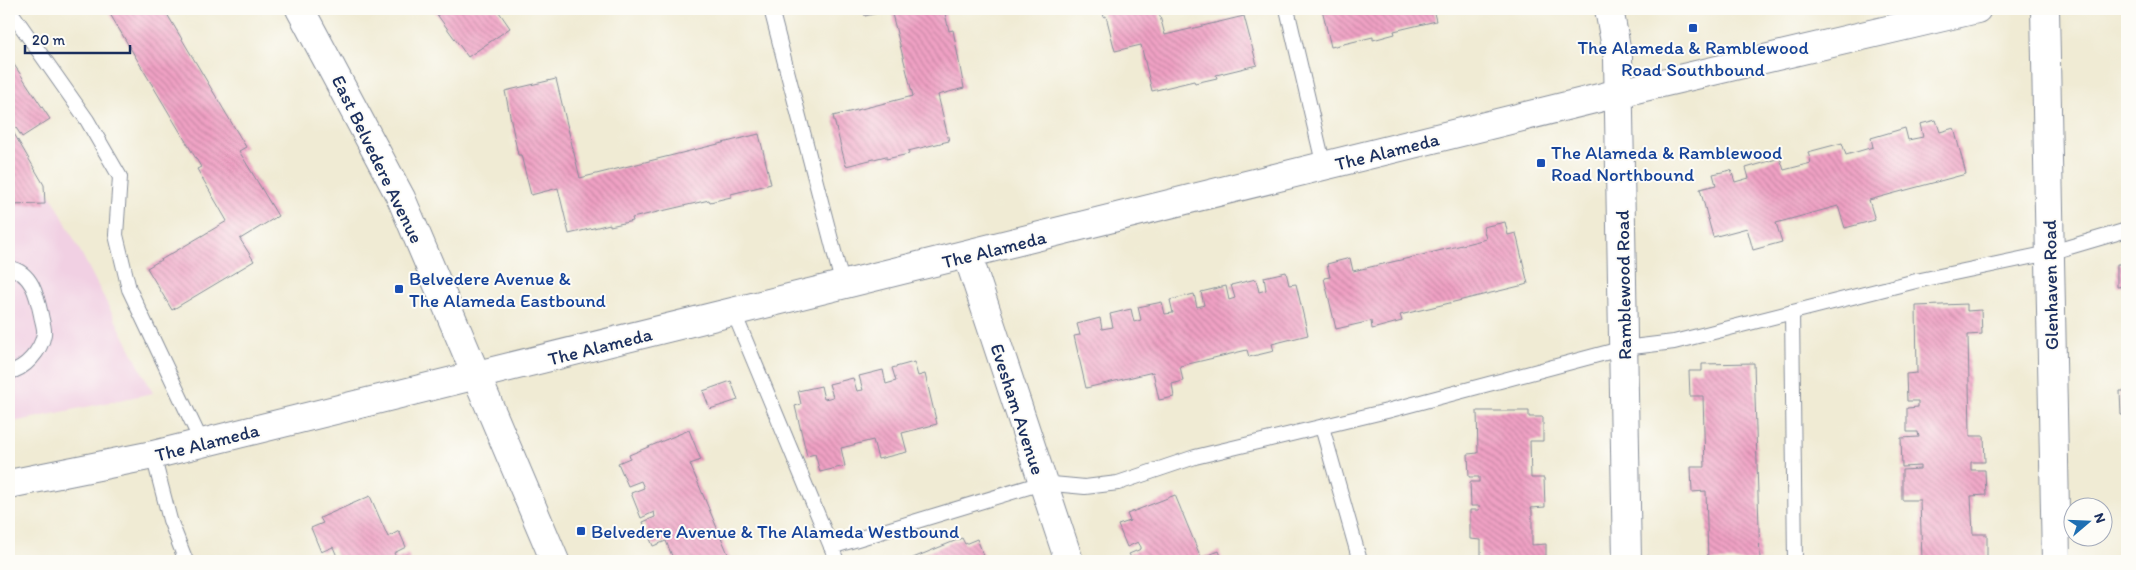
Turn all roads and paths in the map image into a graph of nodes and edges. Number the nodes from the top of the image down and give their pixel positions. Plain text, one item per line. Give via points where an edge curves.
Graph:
1 (9, 9) edge
2 (300, 9) edge
3 (771, 9) edge
4 (1286, 9) edge
5 (1609, 9) edge
6 (1977, 9) edge
7 (2044, 9) edge
8 (1619, 93) junction
9 (1324, 167) junction
10 (2127, 230) edge
11 (2049, 253) junction
12 (968, 256) junction
13 (9, 268) edge
14 (843, 286) junction
15 (1792, 312) junction
16 (734, 313) junction
17 (1624, 348) junction
18 (9, 372) edge
19 (476, 376) junction
20 (1322, 427) junction
21 (202, 443) junction
22 (153, 455) junction
23 (1042, 483) junction
24 (9, 484) edge
25 (831, 547) junction
26 (186, 561) edge
27 (554, 561) edge
28 (837, 561) edge
29 (1069, 561) edge
30 (1360, 561) edge
31 (1627, 561) edge
32 (1795, 561) edge
33 (2056, 561) edge

1 - 21 lane via 87,120 120,177 116,235 129,289
2 - 19 main road, East Belvedere Avenue via 401,198
3 - 14 lane
4 - 9 lane
5 - 8 main road, Ramblewood Road via 1618,58
6 - 8 main road, The Alameda
7 - 11 main road, Glenhaven Road
8 - 9 main road, The Alameda
8 - 17 main road, Ramblewood Road
9 - 12 main road, The Alameda
10 - 11 lane
11 - 15 lane
11 - 33 main road, Glenhaven Road
12 - 14 main road, The Alameda
12 - 23 main road, Evesham Avenue
13 - 18 lane via 17,270 33,287 44,334 33,358
14 - 16 main road, The Alameda
15 - 17 lane via 1674,342
15 - 32 lane
16 - 19 main road, The Alameda
16 - 25 lane
17 - 20 lane
17 - 31 main road, Ramblewood Road
19 - 21 main road, The Alameda
19 - 27 main road, East Belvedere Avenue
20 - 23 lane via 1195,457 1118,483 1085,487
20 - 30 lane
21 - 22 main road, The Alameda
22 - 24 main road, The Alameda
22 - 26 lane via 170,520
23 - 25 lane
23 - 29 main road, Evesham Avenue
25 - 28 lane

